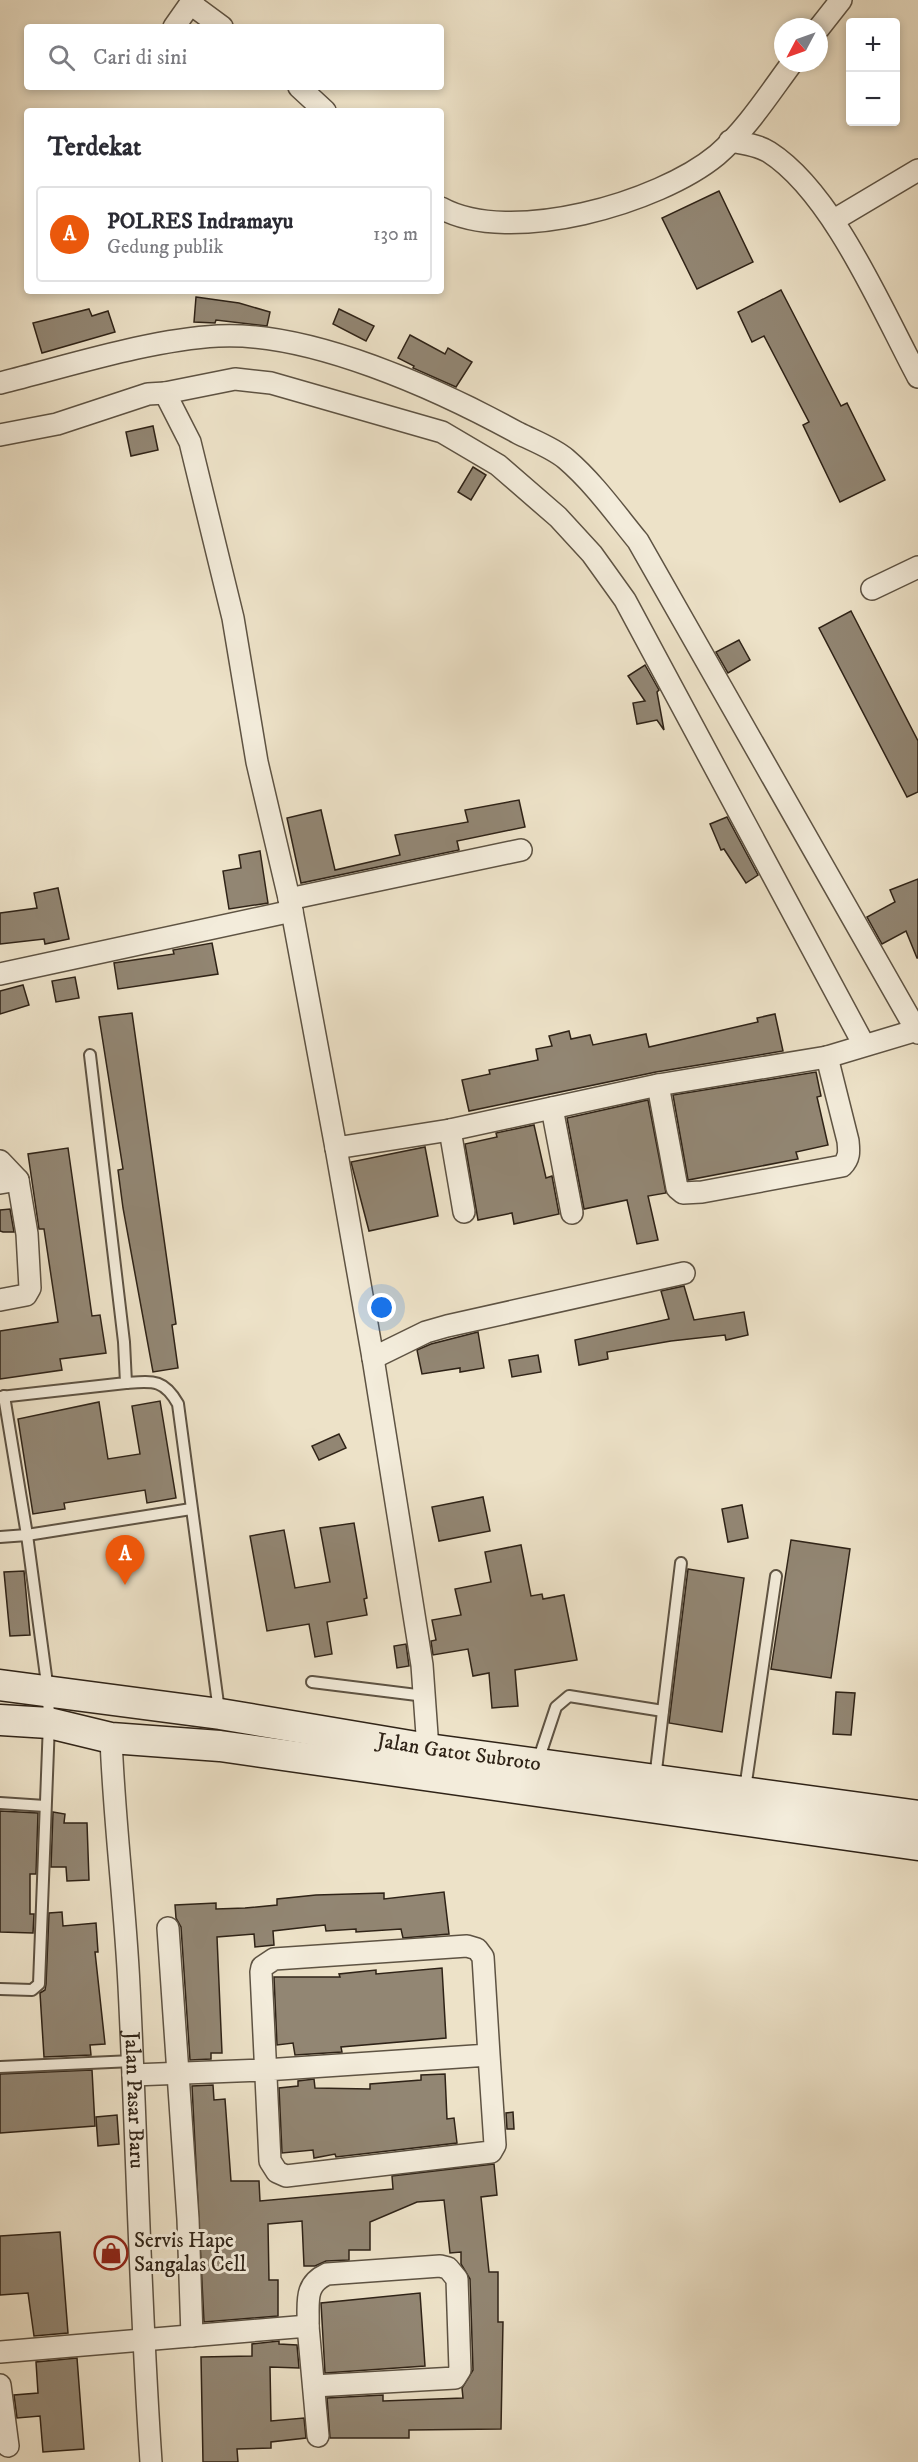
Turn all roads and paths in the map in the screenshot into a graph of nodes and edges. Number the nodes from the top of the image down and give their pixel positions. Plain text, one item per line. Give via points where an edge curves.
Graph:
1 (841, 0) edge
2 (192, 2) edge
3 (827, 18) edge
4 (176, 24) edge
5 (218, 24) edge
6 (785, 72) edge
7 (302, 90) edge
8 (322, 108) edge
9 (730, 141) junction
10 (918, 170) edge
11 (444, 210) edge
12 (834, 220) junction
13 (918, 377) edge
14 (0, 382) edge
15 (165, 393) junction
16 (0, 435) edge
17 (918, 567) edge
18 (872, 589) dead end
19 (521, 850) dead end
20 (290, 905) junction
21 (0, 974) edge
22 (915, 1032) edge
23 (868, 1044) junction
24 (90, 1055) dead end
25 (827, 1057) junction
26 (658, 1085) junction
27 (552, 1108) junction
28 (450, 1130) junction
29 (336, 1148) junction
30 (0, 1161) edge
31 (9, 1181) edge
32 (464, 1212) dead end
33 (572, 1213) dead end
34 (684, 1273) dead end
35 (0, 1300) edge
36 (373, 1358) junction
37 (126, 1383) junction
38 (2, 1397) edge
39 (191, 1509) junction
40 (27, 1535) junction
41 (0, 1537) edge
42 (681, 1563) dead end
43 (776, 1576) dead end
44 (312, 1682) dead end
45 (0, 1685) edge
46 (48, 1691) junction
47 (425, 1696) junction
48 (663, 1711) junction
49 (0, 1720) edge
50 (49, 1723) junction
51 (220, 1729) junction
52 (111, 1738) junction
53 (428, 1749) junction
54 (537, 1764) junction
55 (654, 1780) junction
56 (744, 1792) junction
57 (0, 1803) edge
58 (45, 1806) junction
59 (918, 1816) edge
60 (918, 1845) edge
61 (168, 1928) dead end
62 (0, 1989) edge
63 (489, 2055) junction
64 (0, 2067) edge
65 (133, 2068) junction
66 (265, 2070) junction
67 (178, 2074) junction
68 (309, 2326) junction
69 (192, 2336) junction
70 (143, 2339) junction
71 (0, 2352) edge
72 (0, 2385) edge
73 (314, 2386) junction
74 (2, 2415) edge
75 (318, 2436) dead end
76 (8, 2446) dead end
77 (151, 2462) edge

1 - 3 street
2 - 4 street
2 - 5 street
6 - 9 street
7 - 8 street
9 - 11 street via 695,172 613,207 534,221 486,221 455,216
9 - 12 street via 769,152 799,179
10 - 12 street
12 - 13 street
14 - 22 street via 153,346 218,336 245,337 353,358 487,417 564,458 597,490 638,541
15 - 16 street via 148,394 57,424
15 - 20 street via 190,442 200,479 233,618 257,762
15 - 23 street via 235,379 271,383 442,432 498,465 558,517 592,554 625,600
17 - 18 street
19 - 20 street
20 - 21 street
20 - 29 street
22 - 23 street
23 - 25 street
24 - 37 lane
25 - 26 street
25 - 26 street via 848,1141 846,1162 842,1166 702,1192 683,1193 677,1188
26 - 27 street
27 - 28 street
27 - 33 street
28 - 29 street
28 - 32 street
29 - 36 street
30 - 31 street
31 - 35 street via 27,1234 30,1288 26,1295
34 - 36 street via 447,1326
36 - 47 street
37 - 38 lane
37 - 39 lane via 151,1381 162,1385 170,1389 178,1404
38 - 40 lane
39 - 40 lane
39 - 51 lane
40 - 41 lane
40 - 46 lane
42 - 48 lane
43 - 56 lane
44 - 47 lane
45 - 46 street, Jalan Gatot Subroto
46 - 50 lane
46 - 51 street, Jalan Gatot Subroto
47 - 53 street
48 - 54 lane via 569,1696 556,1707
48 - 55 lane
49 - 50 street, Jalan Gatot Subroto
50 - 52 street, Jalan Gatot Subroto
50 - 58 lane
51 - 52 street, Jalan Gatot Subroto
51 - 53 street, Jalan Gatot Subroto
51 - 60 street, Jalan Gatot Subroto
52 - 65 street, Jalan Pasar Baru
53 - 54 street, Jalan Gatot Subroto
54 - 55 street, Jalan Gatot Subroto
55 - 56 street, Jalan Gatot Subroto
56 - 59 street, Jalan Gatot Subroto
57 - 58 lane
58 - 62 lane via 39,1984 32,1990
61 - 67 street
63 - 66 street
63 - 66 street via 495,2145 490,2152 286,2176 277,2172 270,2161
63 - 66 street via 483,1957 477,1949 467,1946 274,1959 262,1967
64 - 65 lane
65 - 67 street
65 - 70 street, Jalan Pasar Baru
66 - 67 street
67 - 69 street
68 - 69 street
68 - 73 street
68 - 73 street via 309,2288 327,2274 440,2266 448,2268 457,2279 460,2370 455,2378
69 - 70 street
70 - 71 street
70 - 77 street, Jalan Pasar Baru
72 - 74 street
73 - 75 street
74 - 76 street

